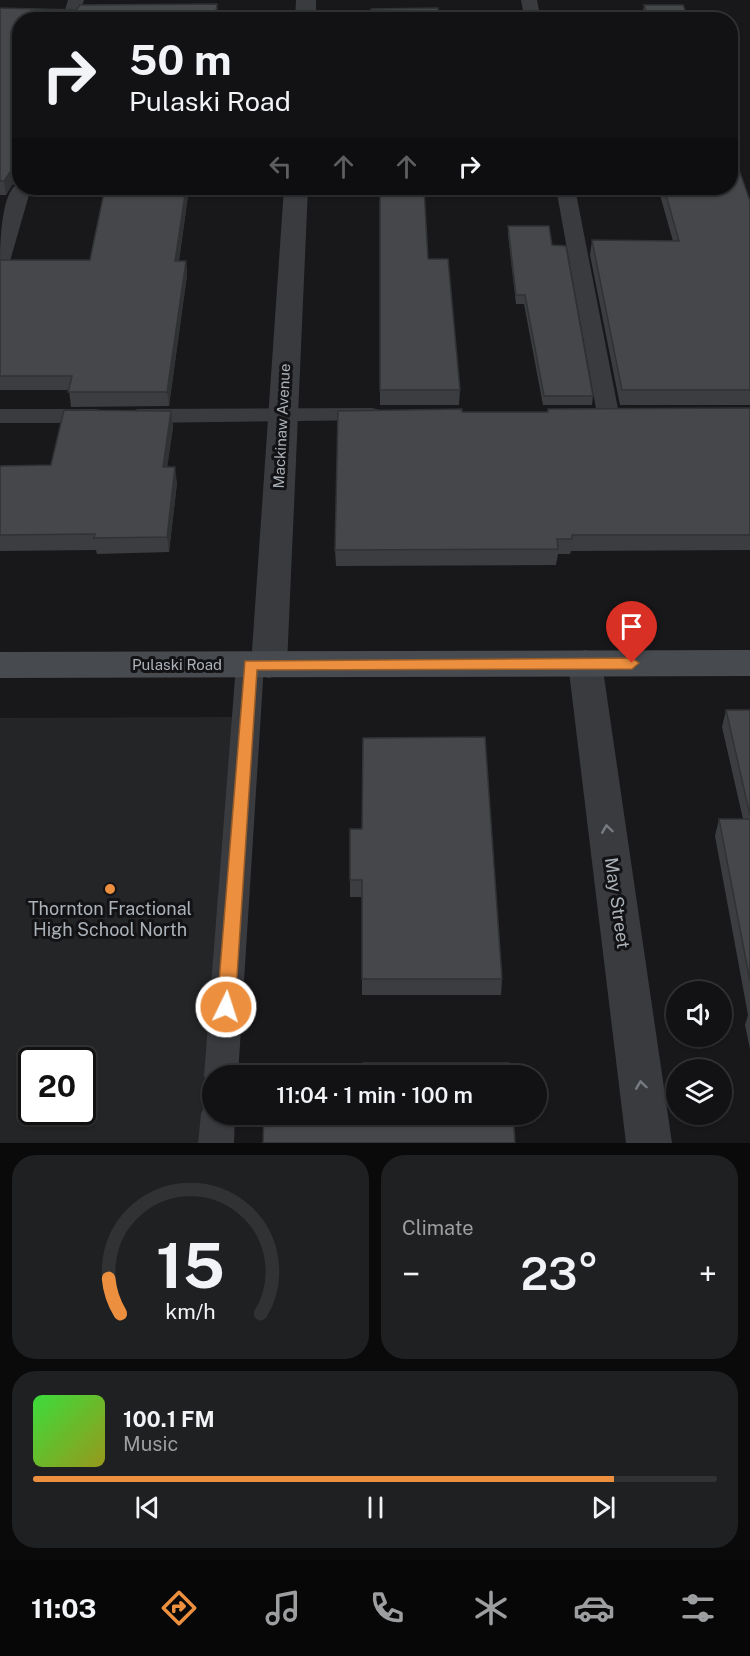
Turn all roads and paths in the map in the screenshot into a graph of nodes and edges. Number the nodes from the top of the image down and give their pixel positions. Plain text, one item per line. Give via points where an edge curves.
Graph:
1 (19, 195) edge
2 (296, 195) edge
3 (566, 195) edge
4 (0, 261) edge
5 (585, 414) edge
6 (608, 414) junction
7 (632, 414) edge
8 (283, 415) junction
9 (399, 415) edge
10 (0, 416) edge
11 (585, 663) junction
12 (750, 663) edge
13 (0, 665) edge
14 (260, 665) junction
15 (222, 1065) edge
16 (217, 1125) edge
17 (216, 1143) edge
18 (649, 1143) edge

1 - 4 lane
2 - 8 street, Mackinaw Avenue
3 - 6 lane
5 - 6 lane
6 - 7 lane
8 - 9 lane
8 - 10 lane
8 - 14 street, Mackinaw Avenue
11 - 12 street, Pulaski Road
11 - 14 street, Pulaski Road
18 -> 11 street, May Street
13 - 14 street, Pulaski Road
14 - 15 lane
16 - 17 lane

